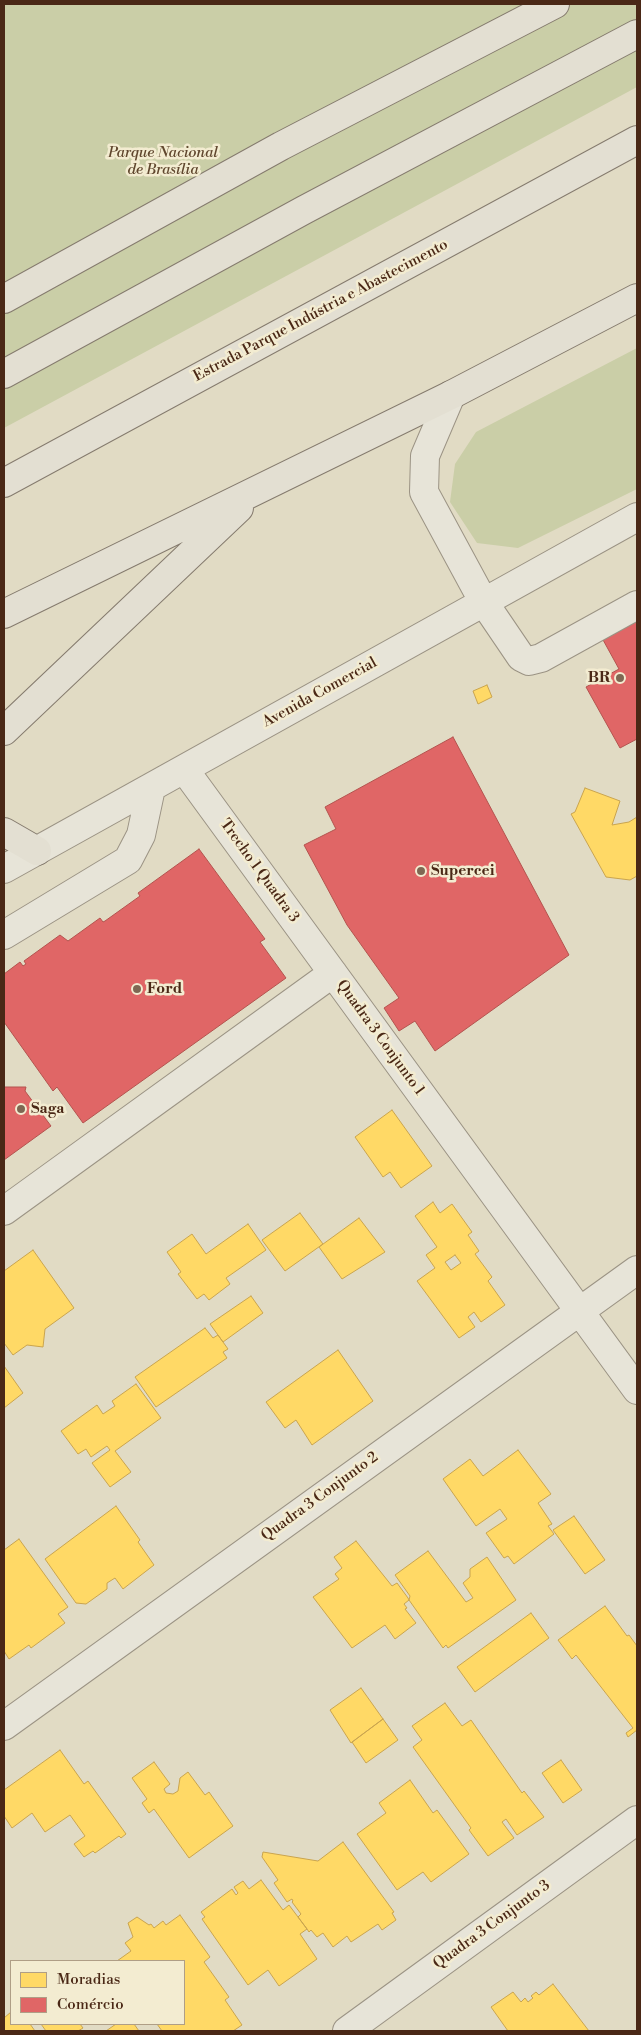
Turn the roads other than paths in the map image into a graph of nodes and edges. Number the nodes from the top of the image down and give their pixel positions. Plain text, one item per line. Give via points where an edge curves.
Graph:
1 (555, 4) edge
2 (637, 34) edge
3 (637, 140) edge
4 (637, 298) edge
5 (4, 299) edge
6 (4, 374) edge
7 (451, 394) junction
8 (4, 483) edge
9 (258, 489) junction
10 (637, 517) edge
11 (483, 601) junction
12 (637, 605) edge
13 (4, 614) edge
14 (4, 731) edge
15 (184, 769) junction
16 (152, 788) junction
17 (4, 832) edge
18 (37, 851) junction
19 (4, 869) edge
20 (4, 936) edge
21 (333, 973) junction
22 (4, 1211) edge
23 (637, 1270) edge
24 (579, 1310) junction
25 (637, 1390) edge
26 (4, 1726) edge
27 (637, 1820) edge
28 (347, 2031) edge

1 - 5 main road via 280,146
2 - 6 main road via 304,210
3 - 8 main road, Estrada Parque Indústria e Abastecimento
4 - 7 main road
7 - 9 main road
7 - 11 street via 425,456 424,492
9 - 13 main road
9 - 14 main road
10 - 11 street, Avenida Comercial
11 - 12 street via 521,657 529,662
11 - 15 street, Avenida Comercial
15 - 16 street, Avenida Comercial
15 - 21 street, Trecho 1 Quadra 3
16 - 18 street, Avenida Comercial
16 - 20 street via 141,835 128,860
17 - 18 main road
18 - 19 street, Avenida Comercial
21 - 22 street, Quadra 3 Conjunto 1
21 - 24 street, Quadra 3 Conjunto 1
23 - 24 street, Quadra 3 Conjunto 2
24 - 25 street
24 - 26 street, Quadra 3 Conjunto 2
27 - 28 street, Quadra 3 Conjunto 3

